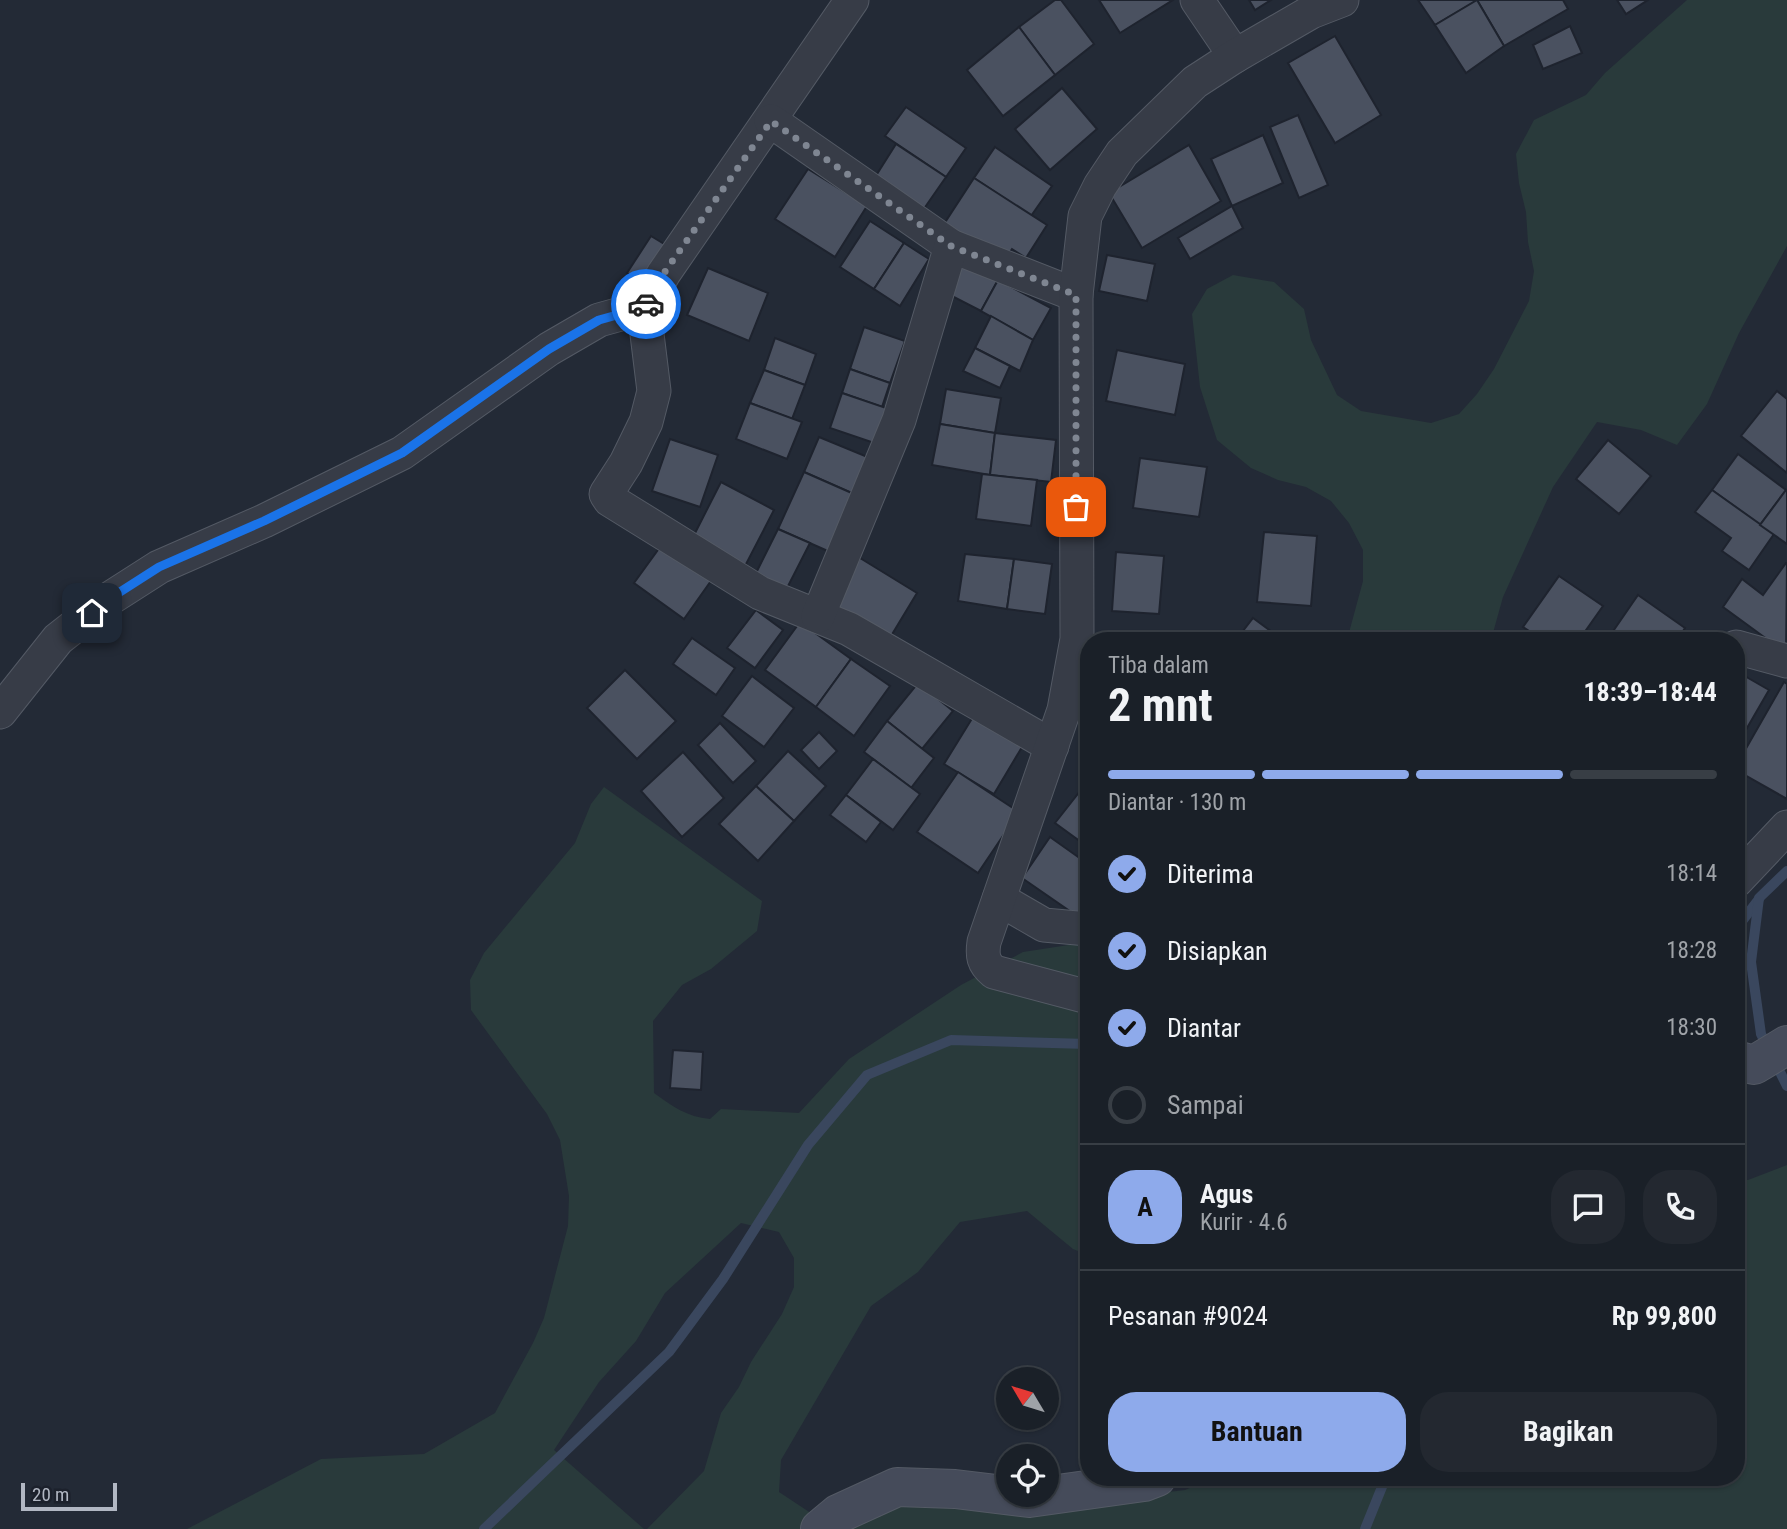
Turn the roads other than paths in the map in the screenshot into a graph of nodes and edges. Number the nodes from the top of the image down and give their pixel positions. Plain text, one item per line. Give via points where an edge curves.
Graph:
1 (852, 0) edge
2 (1197, 0) edge
3 (1342, 0) edge
4 (1235, 56) junction
5 (771, 121) junction
6 (951, 246) junction
7 (1076, 295) junction
8 (641, 312) junction
9 (818, 616) junction
10 (1745, 649) edge
11 (1787, 661) edge
12 (0, 712) edge
13 (1052, 746) junction
14 (1787, 827) edge
15 (1745, 871) edge
16 (999, 899) junction
17 (1080, 928) edge
18 (1080, 995) edge
19 (1787, 1045) edge
20 (1745, 1063) edge
21 (1116, 1486) edge
22 (820, 1529) edge

1 - 5 street
2 - 4 street
3 - 4 street via 1311,12
4 - 7 street via 1195,82 1146,128 1100,186 1085,216
5 - 6 street
5 - 8 street
6 - 7 street
6 - 9 street via 899,420
7 - 13 street via 1077,639
8 - 9 street via 654,391 646,422 607,498 760,593
8 - 12 street via 599,320 549,349 402,453 159,567 58,639
9 - 13 street via 849,629
10 - 11 street
13 - 16 street
14 - 15 street
16 - 17 street via 1044,925
16 - 18 street via 984,942 986,966
19 - 20 street
21 - 22 street via 1030,1498 897,1487 838,1514

